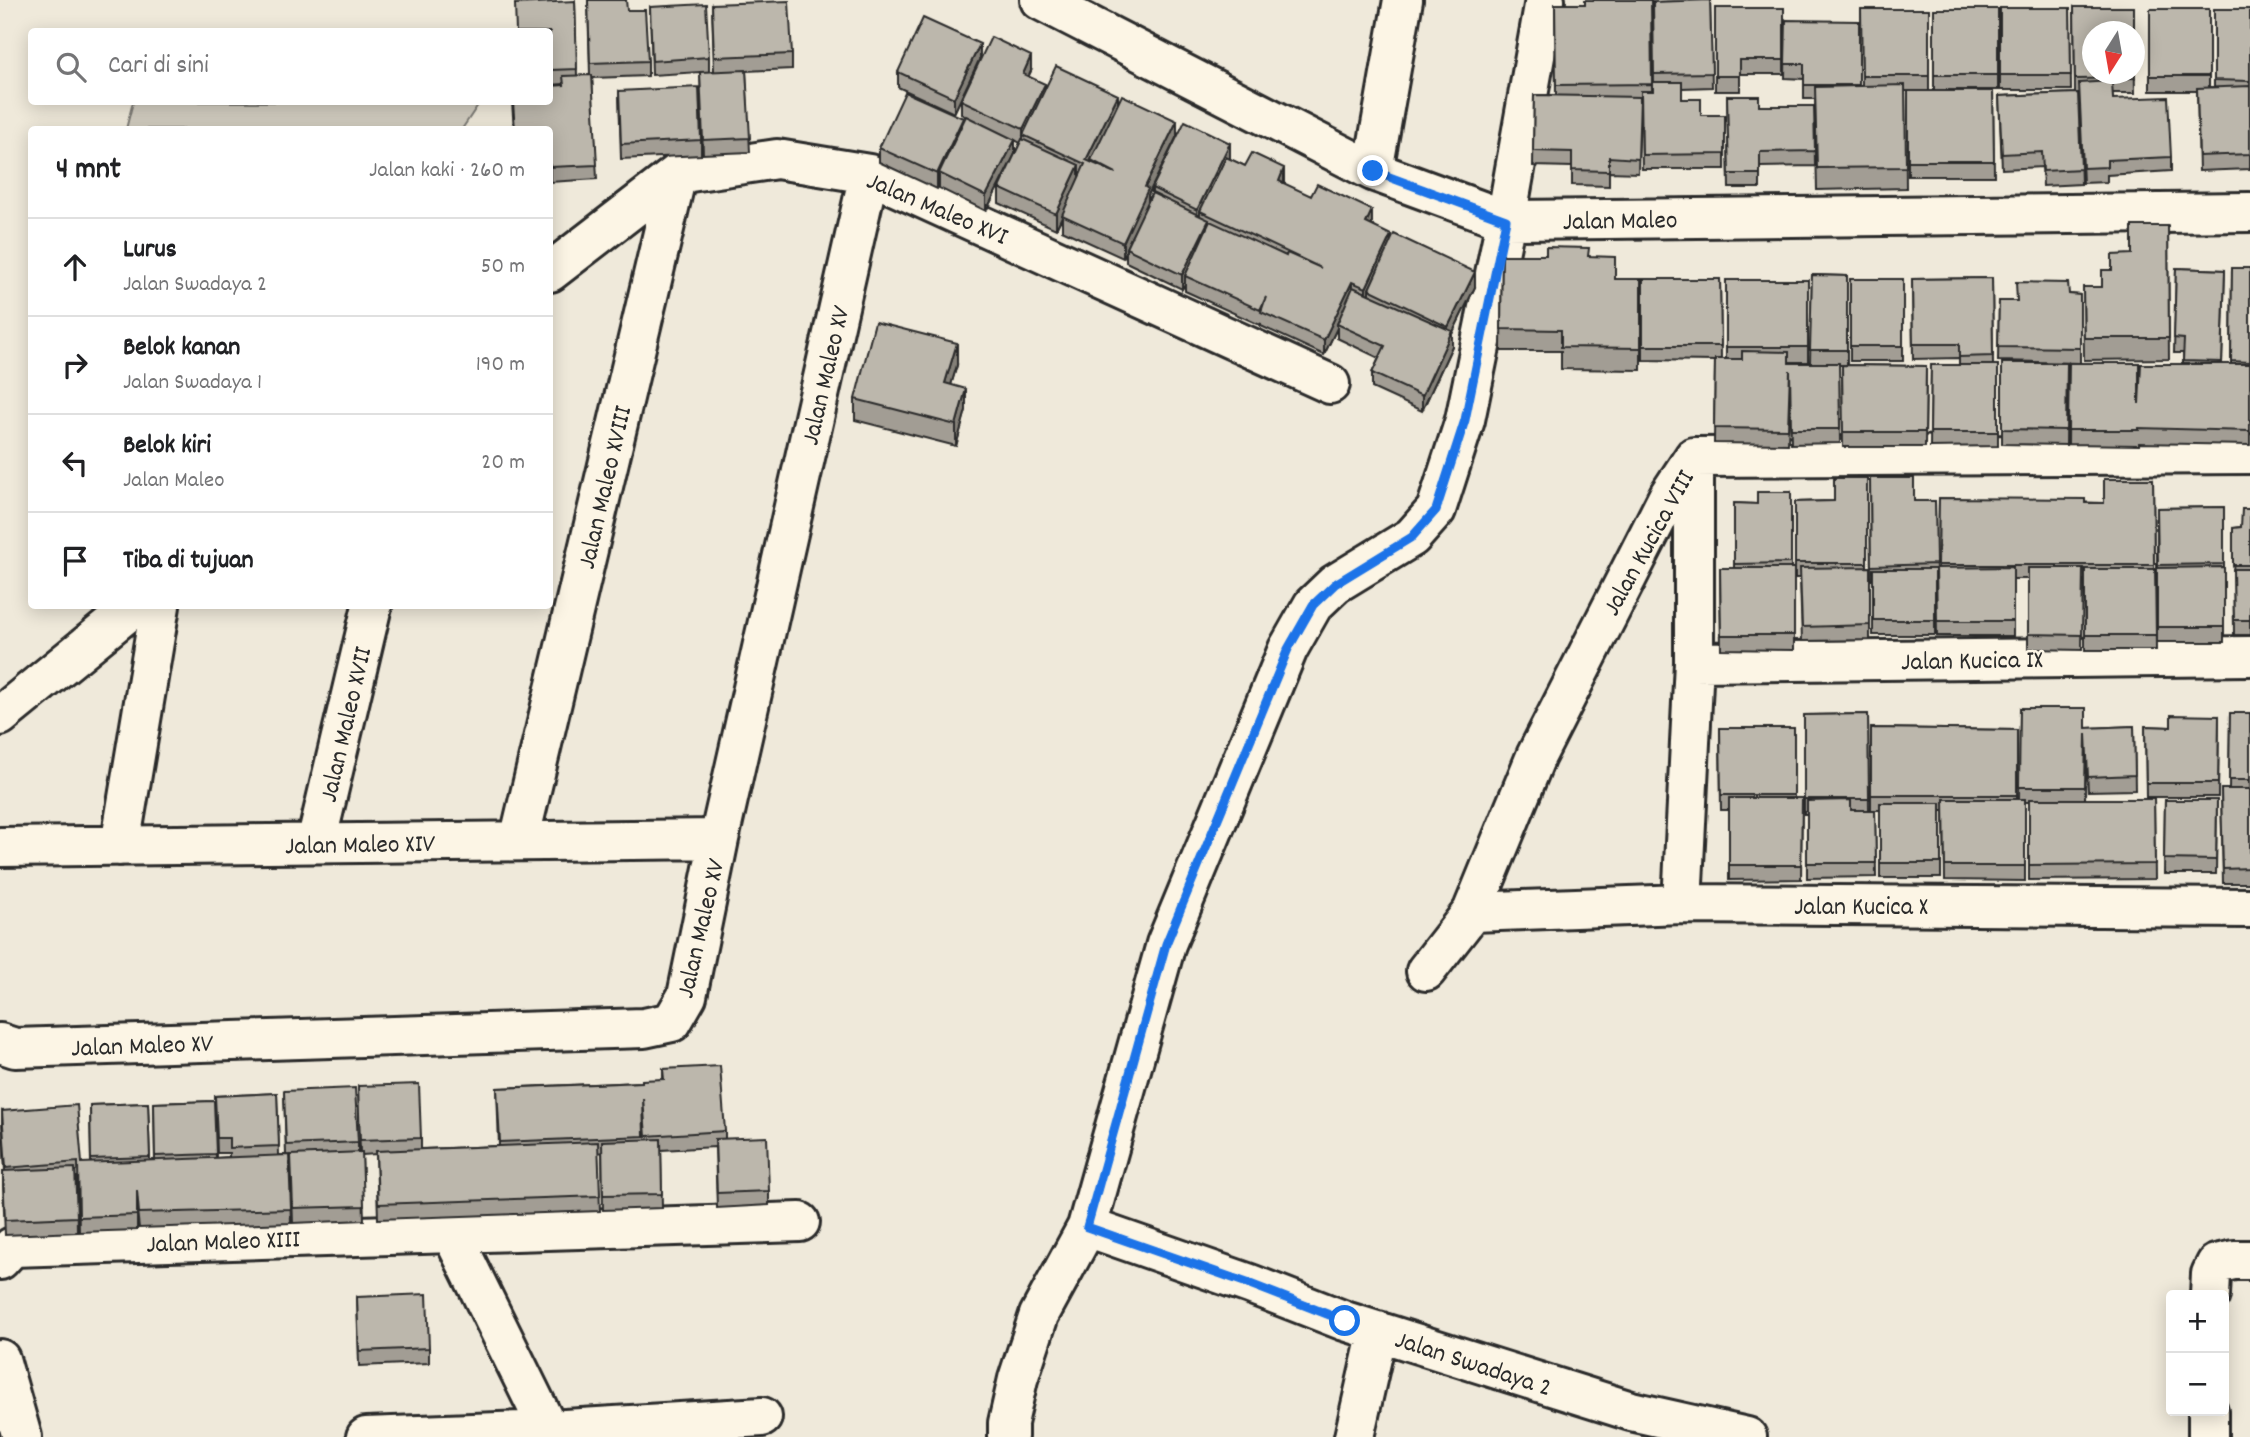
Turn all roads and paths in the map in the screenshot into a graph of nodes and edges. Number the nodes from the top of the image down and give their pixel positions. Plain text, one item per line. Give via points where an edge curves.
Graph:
1 (1040, 0) edge
2 (1402, 0) edge
3 (1545, 0) edge
4 (1373, 171) junction
5 (677, 174) junction
6 (869, 174) junction
7 (2250, 212) edge
8 (1506, 220) junction
9 (553, 270) edge
10 (1331, 384) dead end
11 (2250, 454) edge
12 (1694, 457) junction
13 (131, 609) edge
14 (160, 609) edge
15 (371, 609) edge
16 (2250, 656) edge
17 (1695, 662) junction
18 (0, 716) edge
19 (719, 839) junction
20 (519, 841) junction
21 (316, 844) junction
22 (120, 846) junction
23 (0, 847) edge
24 (1682, 904) junction
25 (2250, 908) edge
26 (1472, 912) junction
27 (1426, 971) dead end
28 (0, 1043) edge
29 (800, 1222) dead end
30 (1087, 1227) junction
31 (451, 1232) junction
32 (0, 1261) edge
33 (1378, 1331) junction
34 (0, 1359) edge
35 (2208, 1416) edge
36 (762, 1417) dead end
37 (1629, 1424) edge
38 (551, 1433) edge
39 (22, 1437) edge
40 (366, 1437) edge
41 (1008, 1437) edge
42 (1354, 1437) edge
43 (1747, 1437) edge
44 (2208, 1437) edge

1 - 4 street, Jalan Maleo
2 - 4 street
3 - 8 street
4 - 8 street, Jalan Maleo
5 - 6 street, Jalan Maleo XVI via 777,159
5 - 9 street, Jalan Maleo XVI
5 - 20 street, Jalan Maleo XVIII
6 - 10 street, Jalan Maleo XVI
6 - 19 street, Jalan Maleo XV
7 - 8 street, Jalan Maleo
8 - 30 street via 1465,420 1436,510 1412,537 1327,591 1313,605 1288,649 1166,944
11 - 12 street, Jalan Kucica VIII
12 - 17 street
12 - 26 street, Jalan Kucica VIII via 1669,495 1536,756
13 - 18 street
14 - 22 street
15 - 21 street, Jalan Maleo XVII
16 - 17 street, Jalan Kucica IX
17 - 24 street
19 - 20 street, Jalan Maleo XIV
19 - 28 street, Jalan Maleo XV via 687,996 672,1022 644,1028 15,1048
20 - 21 street, Jalan Maleo XIV
21 - 22 street, Jalan Maleo XIV
22 - 23 street, Jalan Maleo XIV
24 - 25 street, Jalan Kucica X
24 - 26 street, Jalan Kucica X
26 - 27 street, Jalan Kucica VIII
29 - 31 street, Jalan Maleo XIII
30 - 33 street, Jalan Swadaya 2
30 - 41 street via 1039,1315 1018,1379
31 - 32 street, Jalan Maleo XIII via 12,1247
31 - 38 street
33 - 37 street, Jalan Swadaya 2
33 - 42 street
34 - 39 street
35 - 44 street
36 - 38 street
37 - 43 street, Jalan Swadaya 2
38 - 40 street

